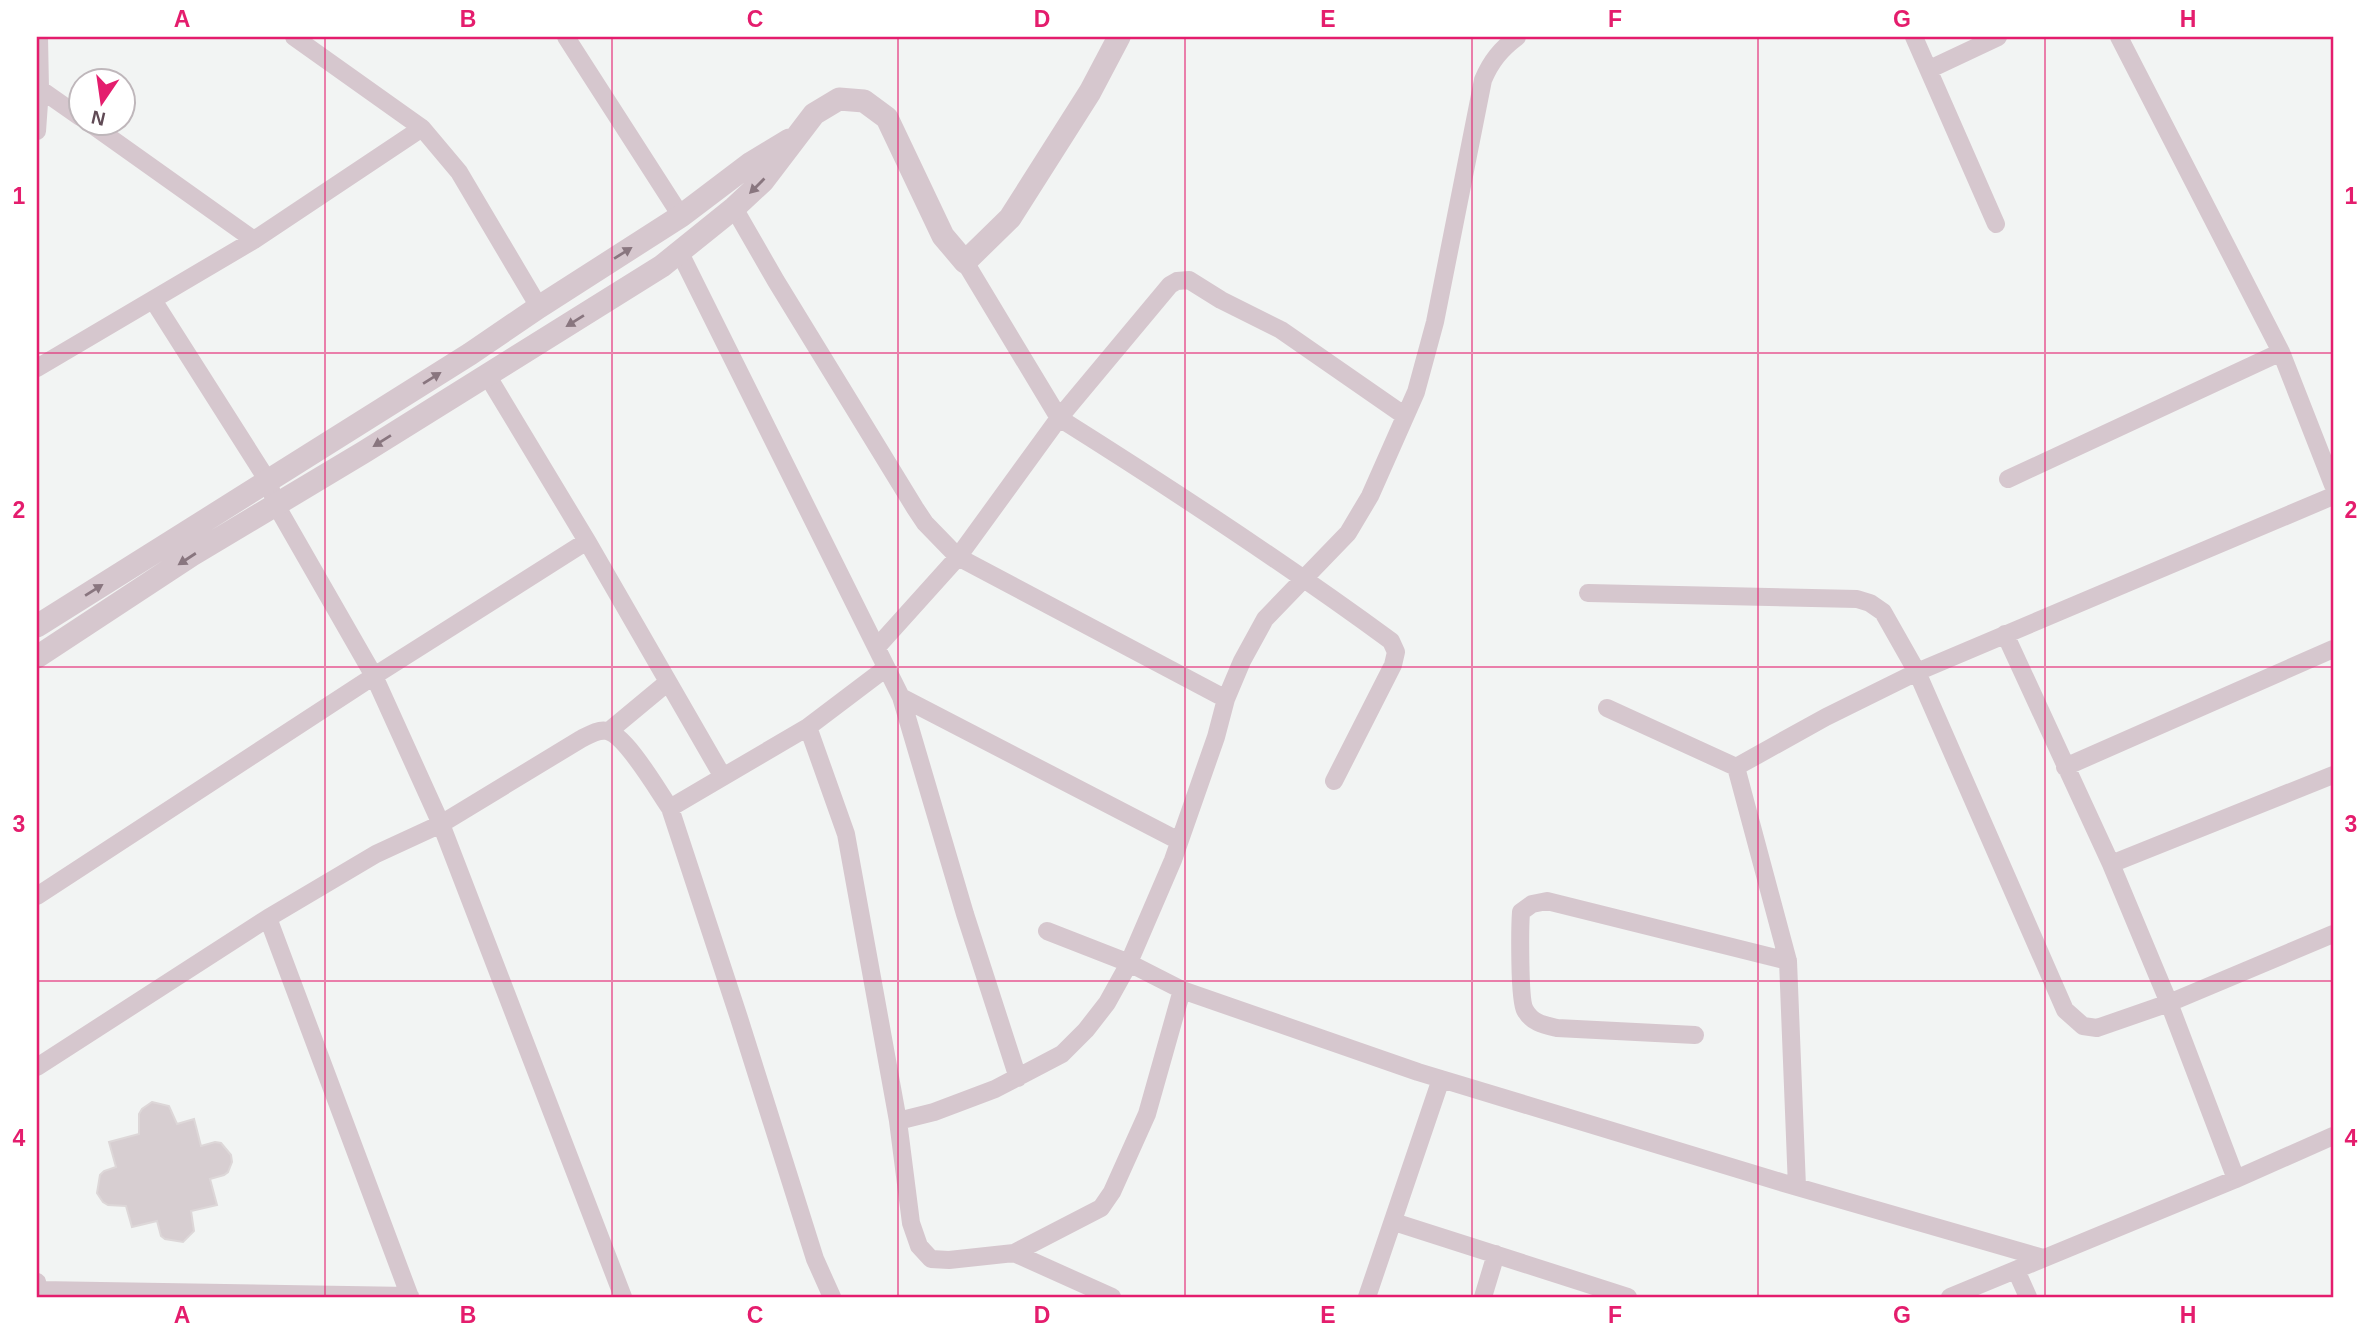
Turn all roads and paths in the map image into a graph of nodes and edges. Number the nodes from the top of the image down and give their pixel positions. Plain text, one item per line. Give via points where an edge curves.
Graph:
1 (39, 37) edge
2 (294, 37) edge
3 (566, 37) edge
4 (1119, 37) edge
5 (1517, 37) edge
6 (1914, 37) edge
7 (1998, 37) edge
8 (2119, 37) edge
9 (1930, 69) junction
10 (40, 89) junction
11 (66, 107) edge
12 (422, 128) junction
13 (37, 131) edge
14 (801, 134) junction
15 (108, 136) edge
16 (734, 208) junction
17 (681, 216) junction
18 (1996, 224) dead end
19 (254, 240) junction
20 (680, 253) junction
21 (965, 262) junction
22 (153, 300) junction
23 (539, 307) junction
24 (2281, 352) junction
25 (37, 368) edge
26 (487, 376) junction
27 (1405, 416) junction
28 (1059, 418) junction
29 (2008, 479) dead end
30 (268, 481) junction
31 (2333, 485) edge
32 (2333, 496) edge
33 (276, 505) junction
34 (587, 541) junction
35 (958, 557) junction
36 (1305, 578) junction
37 (1588, 593) dead end
38 (37, 626) edge
39 (2005, 634) junction
40 (877, 647) junction
41 (2333, 649) edge
42 (37, 657) edge
43 (886, 667) junction
44 (1917, 672) junction
45 (374, 676) junction
46 (668, 682) junction
47 (901, 697) junction
48 (1226, 699) junction
49 (1607, 708) dead end
50 (808, 727) junction
51 (609, 731) junction
52 (1736, 767) junction
53 (2065, 768) junction
54 (2333, 775) edge
55 (723, 777) junction
56 (1334, 781) dead end
57 (670, 807) junction
58 (441, 824) junction
59 (1180, 841) junction
60 (2111, 864) junction
61 (37, 896) edge
62 (268, 918) junction
63 (1047, 931) dead end
64 (2333, 934) edge
65 (1788, 961) junction
66 (1129, 963) junction
67 (1182, 990) junction
68 (2169, 1003) junction
69 (1695, 1035) dead end
70 (37, 1067) edge
71 (1018, 1078) junction
72 (1441, 1079) junction
73 (898, 1121) junction
74 (2333, 1136) edge
75 (2235, 1179) junction
76 (1797, 1187) junction
77 (1394, 1222) junction
78 (1014, 1253) junction
79 (1496, 1254) junction
80 (2043, 1258) junction
81 (2016, 1270) junction
82 (38, 1287) edge
83 (1620, 1296) edge
84 (410, 1297) edge
85 (624, 1297) edge
86 (832, 1297) edge
87 (1112, 1297) edge
88 (1367, 1297) edge
89 (1483, 1297) edge
90 (1950, 1297) edge
91 (2028, 1297) edge

1 - 10 street
2 - 12 street
3 - 17 street
4 - 21 street via 1090,92 1010,218
5 - 27 street via 1490,64 1483,80 1435,322
6 - 9 street
7 - 9 street
8 - 24 street
9 - 18 street
10 - 11 street
10 - 13 street
12 - 19 street
12 - 23 street via 459,172
14 -> 16 street
14 - 17 street via 751,163
14 - 21 street via 814,114 839,99 863,101 887,118 943,236
15 - 19 street
16 - 20 street
16 - 35 street via 915,508
23 -> 17 street
19 - 22 street
20 -> 26 street
20 - 40 street
21 - 28 street
22 - 25 street
22 - 30 street
30 -> 23 street
24 - 29 street
24 - 31 street
26 -> 33 street
26 - 34 street
27 - 28 street via 1281,330 1189,280 1170,285
27 - 36 street via 1370,496 1348,533
28 - 35 street
28 - 36 street
30 - 33 street
38 -> 30 street
32 - 39 street
33 -> 42 street
33 - 45 street
34 - 45 street
34 - 46 street
35 - 40 street
35 - 48 street
36 - 48 street via 1265,620
36 - 56 street via 1391,641 1396,652
37 - 44 street via 1857,599 1883,612
39 - 44 street
39 - 53 street
40 - 43 street
41 - 53 street
43 - 47 street
43 - 50 street
44 - 52 street
44 - 68 street via 2065,1010 2083,1026 2097,1028
45 - 58 street
45 - 61 street
46 - 51 street
46 - 55 street
47 - 59 street
47 - 71 street
48 - 59 street
49 - 52 street
50 - 55 street
50 - 73 street via 846,834
51 - 57 street via 624,743
51 - 58 street via 581,739
52 - 65 street
53 - 60 street
54 - 60 street
55 - 57 street
57 - 86 street via 814,1259
58 - 62 street via 376,854
58 - 85 street
59 - 66 street
60 - 68 street
62 - 70 street
62 - 84 street
63 - 66 street
64 - 68 street
65 - 69 street via 1547,901 1521,912 1524,1009 1536,1023
65 - 76 street
66 - 67 street
66 - 71 street via 1086,1030 1062,1054
67 - 72 street
67 - 78 street via 1147,1114 1112,1192 1101,1208
68 - 75 street
71 - 73 street via 934,1112
72 - 76 street
72 - 77 street
73 - 78 street via 911,1223 919,1246 931,1259
74 - 75 street
75 - 80 street
76 - 80 street
77 - 79 street
77 - 88 street
78 - 87 street
79 - 83 street
79 - 89 street
80 - 81 street
81 - 90 street
81 - 91 street
82 - 84 street

